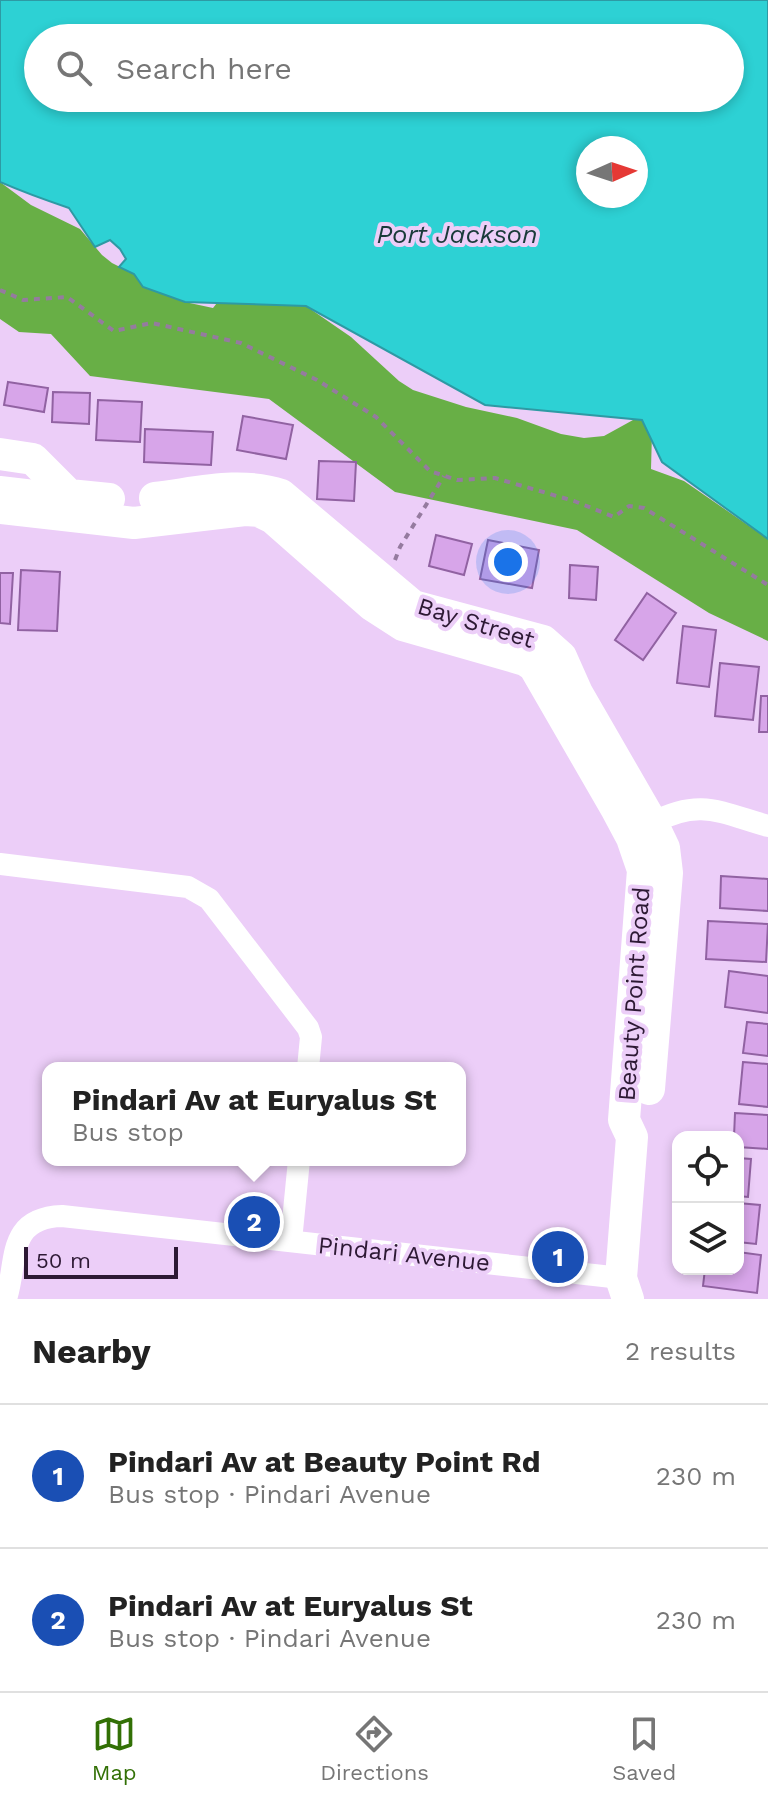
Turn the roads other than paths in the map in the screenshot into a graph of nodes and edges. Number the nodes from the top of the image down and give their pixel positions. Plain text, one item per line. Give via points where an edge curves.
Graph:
1 (0, 454) edge
2 (0, 487) edge
3 (69, 495) junction
4 (0, 508) edge
5 (616, 808) joint
6 (652, 823) junction
7 (768, 826) edge
8 (0, 864) edge
9 (309, 1062) edge
10 (632, 1137) junction
11 (298, 1166) edge
12 (291, 1241) junction
13 (625, 1289) edge
14 (6, 1299) edge

1 - 3 street via 33,459
2 - 3 street, Bay Street
3 - 6 street, Bay Street via 128,502 260,488 281,495 413,606 543,641 561,657
4 - 5 street, Bay Street via 134,523 259,511 403,625 534,666
5 - 10 street, Beauty Point Road via 643,870 624,1120
6 - 7 street via 701,808
6 - 10 street, Beauty Point Road via 664,848 667,873 646,1117
8 - 9 street via 188,887 209,899 308,1028
10 - 13 street, Beauty Point Road
11 - 12 street
12 - 13 street, Pindari Avenue
12 - 14 street, Pindari Avenue via 50,1216 29,1227 14,1249

